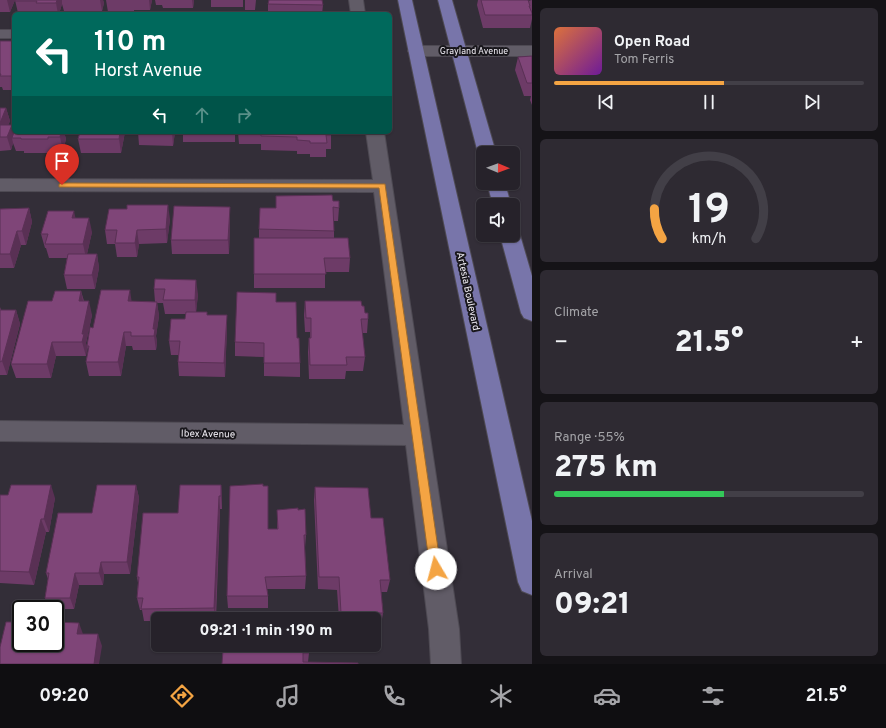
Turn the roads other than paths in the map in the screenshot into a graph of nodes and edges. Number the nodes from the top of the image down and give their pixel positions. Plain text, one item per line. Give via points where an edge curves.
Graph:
1 (356, 0) edge
2 (405, 0) edge
3 (444, 0) edge
4 (358, 12) edge
5 (0, 34) edge
6 (12, 34) edge
7 (416, 51) junction
8 (459, 51) junction
9 (532, 51) edge
10 (375, 134) edge
11 (485, 146) edge
12 (0, 185) edge
13 (382, 186) junction
14 (512, 242) edge
15 (532, 313) edge
16 (0, 431) edge
17 (417, 435) junction
18 (532, 582) edge
19 (446, 664) edge

1 - 4 street
2 - 7 main road, Artesia Boulevard
3 - 8 main road
5 - 6 street
7 - 8 street, Grayland Avenue
7 - 18 main road, Artesia Boulevard
8 - 9 street, Grayland Avenue
8 - 11 main road
10 - 13 street
12 - 13 street
13 - 17 street
14 - 15 main road
16 - 17 street, Ibex Avenue
17 - 19 street via 444,629

